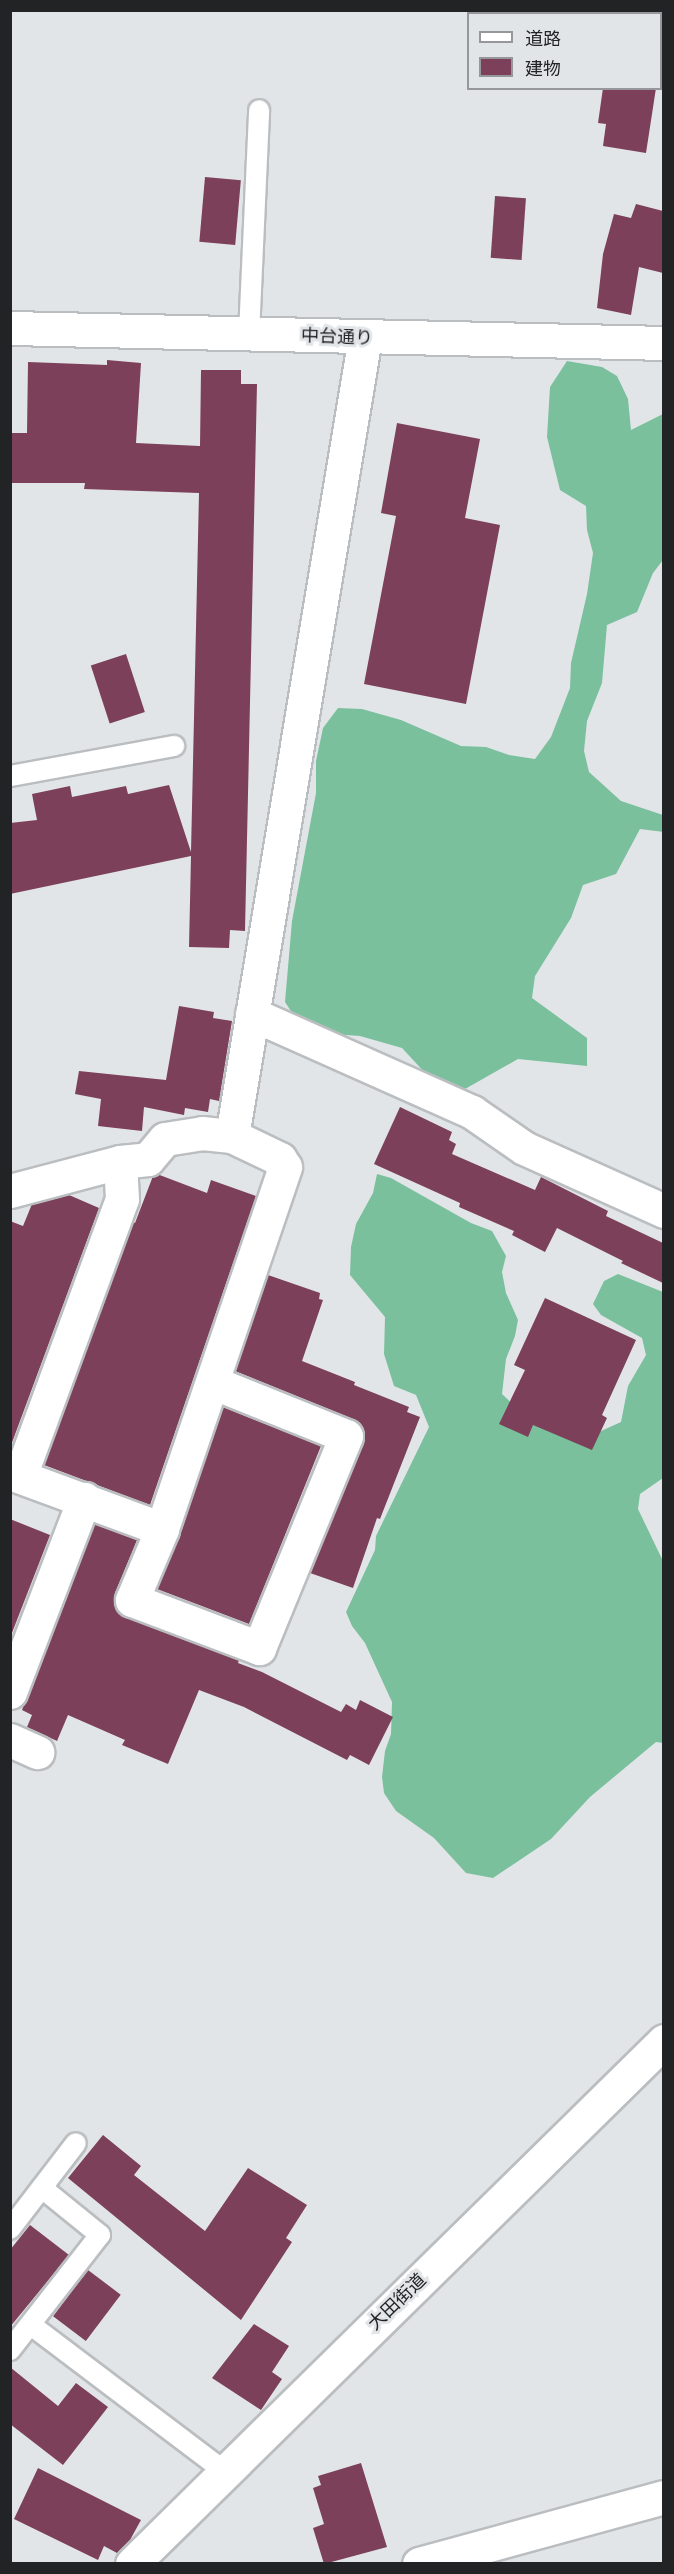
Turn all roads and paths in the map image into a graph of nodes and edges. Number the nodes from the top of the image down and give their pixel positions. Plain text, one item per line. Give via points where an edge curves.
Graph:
1 (259, 110) dead end
2 (10, 328) edge
3 (249, 334) junction
4 (365, 337) junction
5 (663, 344) edge
6 (174, 746) dead end
7 (10, 776) edge
8 (252, 1014) junction
9 (231, 1136) junction
10 (120, 1162) junction
11 (10, 1191) edge
12 (663, 1211) edge
13 (214, 1383) junction
14 (15, 1475) edge
15 (84, 1499) junction
16 (162, 1529) junction
17 (10, 1692) edge
18 (663, 2042) edge
19 (76, 2143) dead end
20 (42, 2188) junction
21 (10, 2229) edge
22 (31, 2325) junction
23 (10, 2350) edge
24 (224, 2471) junction
25 (663, 2497) edge
26 (430, 2562) edge
27 (132, 2564) edge

1 - 3 lane
2 - 3 street, 中台通り
3 - 4 street, 中台通り
4 - 5 street, 中台通り
4 - 8 street
6 - 7 lane
8 - 9 street
8 - 12 street via 472,1112 524,1148
9 - 10 street via 202,1133 165,1139 148,1159
9 - 13 street via 280,1159 285,1167
10 - 11 street
10 - 14 street via 122,1199
13 - 16 street
13 - 16 street via 346,1436 259,1648 132,1600
14 - 15 street
15 - 16 street
15 - 17 street
18 - 24 street, 大田街道
19 - 20 lane
20 - 21 lane
20 - 22 lane via 100,2235
22 - 23 lane
22 - 24 lane
24 - 27 street, 大田街道
25 - 26 street

